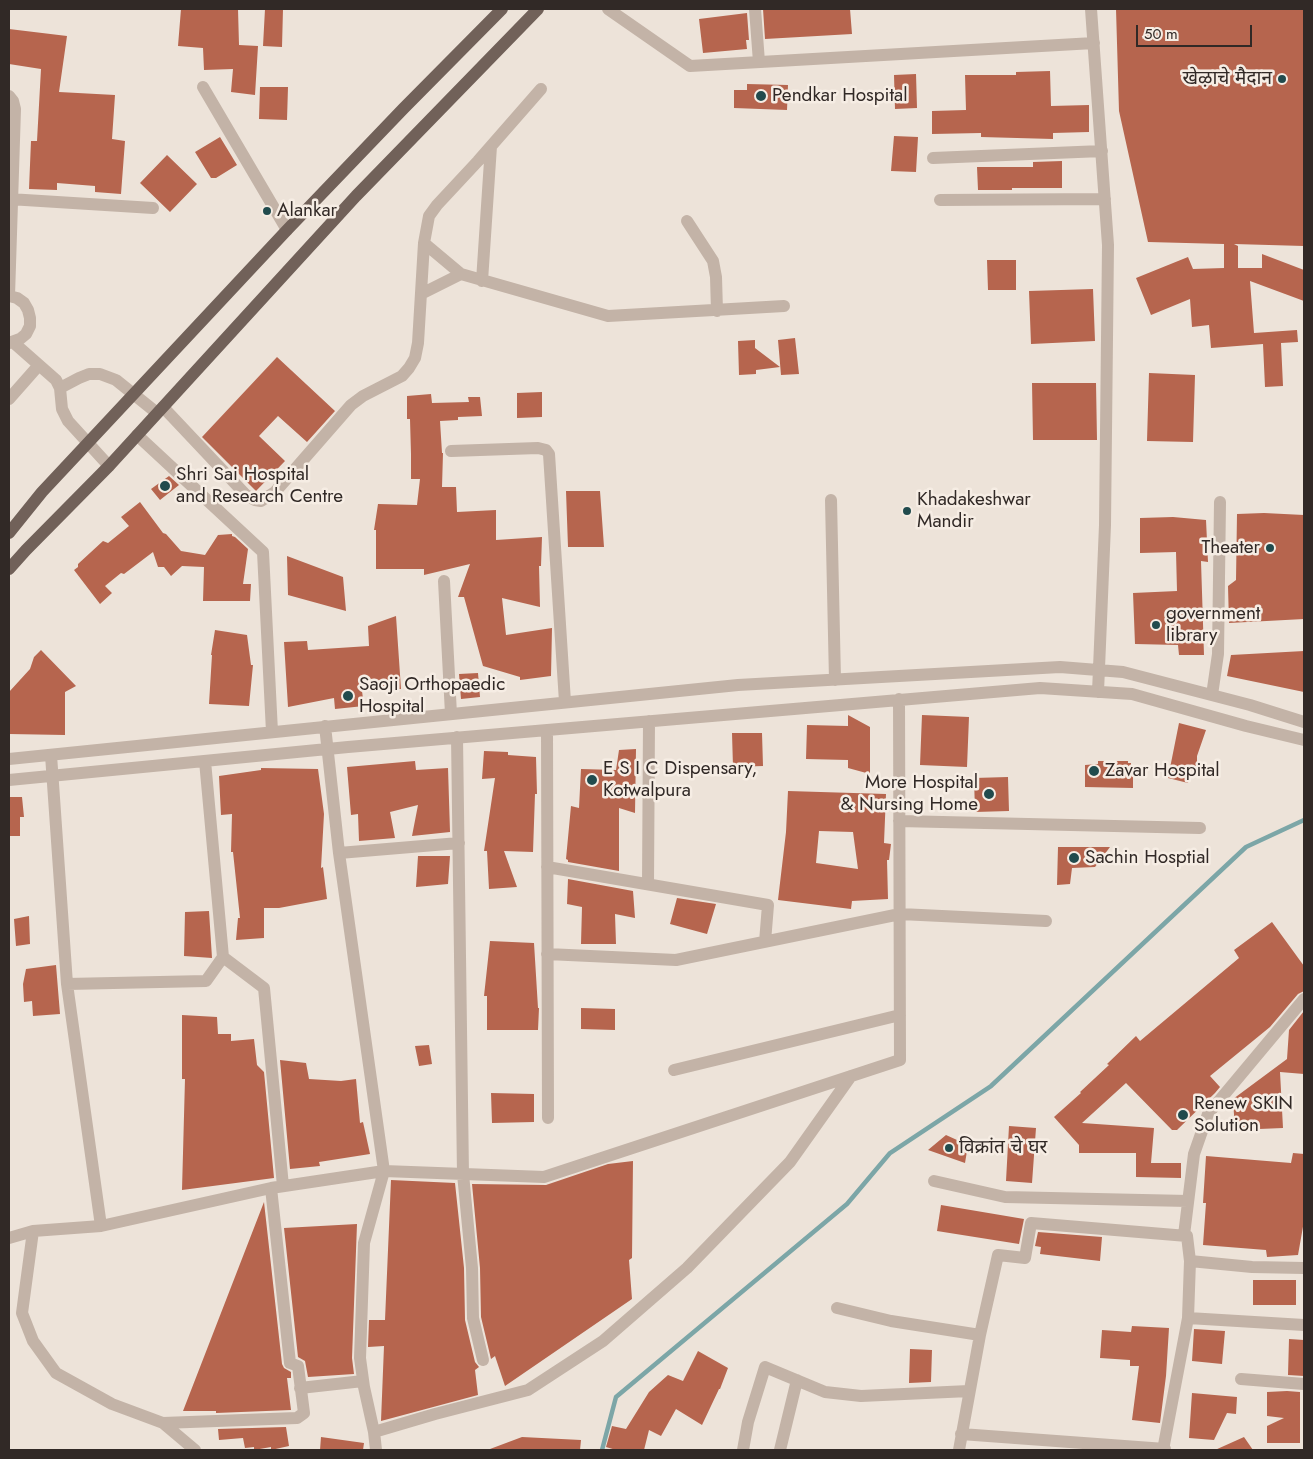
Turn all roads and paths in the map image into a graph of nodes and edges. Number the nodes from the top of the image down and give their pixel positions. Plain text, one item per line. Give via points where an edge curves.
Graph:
1 (502, 9) edge
2 (538, 9) edge
3 (608, 9) edge
4 (755, 9) edge
5 (1091, 9) edge
6 (1094, 43) junction
7 (759, 62) junction
8 (202, 87) dead end
9 (541, 89) dead end
10 (9, 96) edge
11 (11, 131) edge
12 (491, 146) junction
13 (1102, 151) junction
14 (933, 158) dead end
15 (10, 199) edge
16 (1105, 199) junction
17 (940, 200) dead end
18 (153, 208) dead end
19 (688, 220) dead end
20 (287, 230) junction
21 (424, 243) junction
22 (461, 274) junction
23 (482, 280) junction
24 (421, 294) junction
25 (9, 296) edge
26 (784, 306) dead end
27 (717, 311) junction
28 (11, 343) edge
29 (39, 365) junction
30 (60, 388) junction
31 (134, 394) junction
32 (9, 399) edge
33 (160, 410) junction
34 (138, 435) junction
35 (88, 443) junction
36 (451, 451) dead end
37 (109, 466) junction
38 (831, 500) dead end
39 (1220, 502) dead end
40 (9, 533) edge
41 (9, 569) edge
42 (444, 581) dead end
43 (1098, 670) junction
44 (835, 680) junction
45 (1098, 692) junction
46 (1212, 695) junction
47 (899, 699) junction
48 (565, 702) junction
49 (451, 714) junction
50 (649, 721) junction
51 (1304, 722) edge
52 (325, 726) junction
53 (546, 730) junction
54 (272, 732) junction
55 (458, 737) junction
56 (1304, 740) edge
57 (328, 749) junction
58 (51, 755) junction
59 (9, 759) edge
60 (206, 761) junction
61 (52, 776) junction
62 (9, 780) edge
63 (899, 821) junction
64 (1200, 828) dead end
65 (459, 843) junction
66 (339, 853) junction
67 (547, 867) junction
68 (648, 884) junction
69 (900, 914) junction
70 (1046, 922) dead end
71 (765, 942) junction
72 (547, 954) junction
73 (223, 957) junction
74 (67, 984) junction
75 (1304, 999) edge
76 (900, 1015) junction
77 (674, 1070) dead end
78 (851, 1076) junction
79 (548, 1118) dead end
80 (384, 1170) junction
81 (463, 1174) junction
82 (934, 1181) dead end
83 (277, 1187) junction
84 (1188, 1201) junction
85 (101, 1226) junction
86 (34, 1231) junction
87 (1187, 1236) junction
88 (9, 1238) edge
89 (1190, 1261) junction
90 (1304, 1268) edge
91 (837, 1308) dead end
92 (1188, 1318) junction
93 (1304, 1325) edge
94 (980, 1335) junction
95 (483, 1360) dead end
96 (1241, 1379) dead end
97 (797, 1380) junction
98 (363, 1381) junction
99 (1304, 1384) edge
100 (300, 1388) junction
101 (969, 1391) junction
102 (163, 1423) junction
103 (374, 1432) junction
104 (960, 1434) junction
105 (195, 1450) edge
106 (376, 1450) edge
107 (743, 1450) edge
108 (780, 1450) edge
109 (959, 1450) edge
110 (1164, 1450) edge

1 - 20 main road
2 - 33 main road via 356,196
3 - 7 street via 690,66
4 - 7 street
5 - 6 street
6 - 7 street
6 - 13 street
8 - 20 street
9 - 12 street
10 - 11 street via 15,108
11 - 15 street
12 - 21 street via 432,210
12 - 23 street
13 - 14 street
13 - 16 street
15 - 18 street
15 - 25 street
16 - 17 street
16 - 43 street via 1108,245 1105,525
19 - 27 street via 713,261
20 - 31 main road
21 - 22 street
21 - 24 street
22 - 23 street
22 - 24 street
23 - 27 street via 608,316
24 - 33 street via 418,343 409,368 402,376 351,405 275,492 265,499 255,500 246,495
25 - 28 street via 24,303 30,318 26,334
26 - 27 street
28 - 29 street
29 - 30 street
29 - 32 street
30 - 31 street via 90,374 100,374 116,380
30 - 35 street via 62,409 68,421
31 - 33 street
31 - 35 main road
33 - 34 main road
34 - 37 main road
34 - 54 street via 263,552
35 - 37 street
35 - 40 main road
36 - 48 street via 538,448 548,454
37 - 41 main road
38 - 44 street
39 - 46 street via 1218,654
42 - 49 street
43 - 44 street via 1060,667
43 - 45 street
43 - 46 street via 1124,672
44 - 48 street via 738,685
45 - 47 street via 1040,688
45 - 56 street via 1132,694
46 - 51 street
47 - 50 street
47 - 63 street
48 - 49 street
49 - 52 street
50 - 53 street
50 - 68 street
52 - 54 street
52 - 57 street
53 - 55 street
53 - 67 street
54 - 58 street
55 - 57 street
55 - 65 street
57 - 60 street
57 - 66 street
58 - 59 street
58 - 61 street
60 - 61 street
60 - 73 street
61 - 62 street
61 - 74 street
63 - 64 street
63 - 69 street
65 - 66 street
65 - 81 street
66 - 80 street
67 - 68 street
67 - 72 street
68 - 71 street via 768,905
69 - 70 street
69 - 71 street
69 - 76 street
71 - 72 street via 676,960
72 - 79 street
73 - 74 street via 206,982
73 - 83 street via 264,988
74 - 85 street
75 - 84 street via 1208,1114 1194,1154
76 - 77 street
76 - 78 street via 900,1060
78 - 81 street via 544,1177
78 - 103 street via 790,1162 688,1268 603,1341 528,1390
80 - 81 street
80 - 83 street
80 - 98 street via 364,1243 360,1358
81 - 95 street via 473,1318
82 - 84 street via 1005,1197
83 - 85 street
83 - 100 street via 290,1363 298,1366
84 - 87 street via 1184,1235
85 - 86 street
86 - 88 street
86 - 102 street via 22,1313 33,1341 56,1373 112,1404
87 - 89 street
87 - 94 street via 1031,1222 1025,1258 998,1255
89 - 90 street
89 - 92 street
91 - 94 street via 890,1321
92 - 93 street
92 - 110 street
94 - 101 street
96 - 99 street
97 - 101 street via 825,1392 861,1396
97 - 107 street via 764,1367
97 - 108 street
98 - 100 street
98 - 103 street
100 - 102 street via 304,1413 297,1418
101 - 104 street
102 - 105 street
103 - 106 street
104 - 109 street
104 - 110 street

